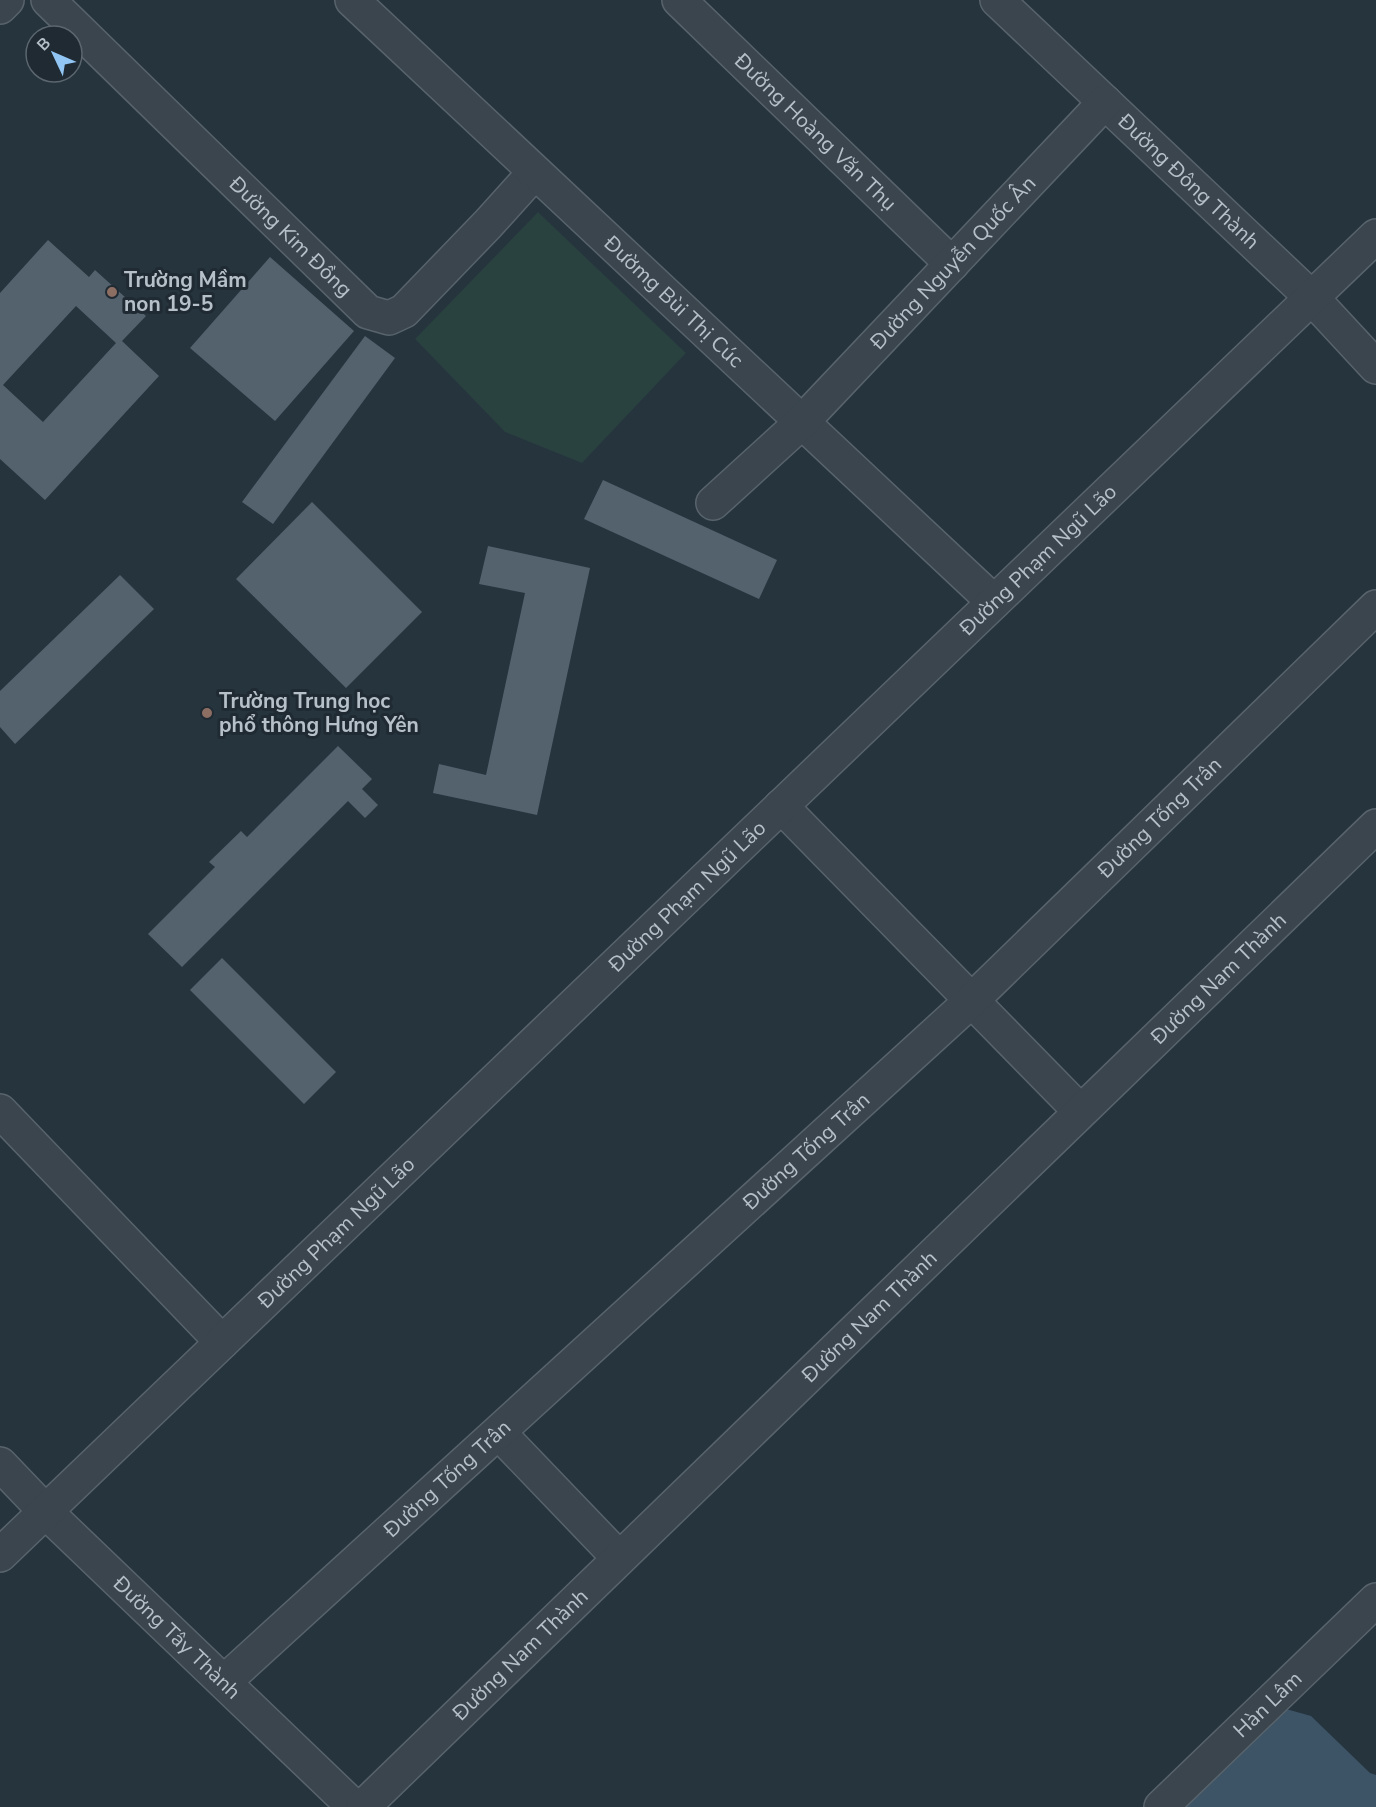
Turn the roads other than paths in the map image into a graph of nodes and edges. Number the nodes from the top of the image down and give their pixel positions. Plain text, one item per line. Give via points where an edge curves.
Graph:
1 (7, 0) edge
2 (48, 0) edge
3 (352, 0) edge
4 (678, 0) edge
5 (997, 0) edge
6 (0, 7) edge
7 (1105, 102) junction
8 (535, 172) junction
9 (1376, 236) edge
10 (952, 264) junction
11 (1312, 297) junction
12 (1376, 367) edge
13 (802, 422) junction
14 (713, 503) dead end
15 (994, 602) junction
16 (1376, 607) edge
17 (781, 806) junction
18 (1376, 826) edge
19 (971, 1000) junction
20 (0, 1111) edge
21 (1080, 1111) junction
22 (222, 1342) junction
23 (499, 1433) junction
24 (0, 1464) edge
25 (45, 1511) junction
26 (0, 1555) edge
27 (619, 1558) junction
28 (1376, 1600) edge
29 (224, 1682) junction
30 (354, 1807) edge
31 (363, 1807) edge
32 (1161, 1807) edge

1 - 6 street
2 - 8 street, Đường Kim Đồng via 368,312 389,318 404,311
3 - 8 street, Đườmg Bùi Thị Cúc
4 - 10 street, Đường Hoàng Văn Thụ
5 - 7 street, Đường Đông Thành
7 - 10 street, Đường Nguyễn Quốc Ân
7 - 11 street, Đường Đông Thành
8 - 13 street, Đườmg Bùi Thị Cúc
9 - 11 street, Đường Phạm Ngũ Lão
10 - 13 street, Đường Nguyễn Quốc Ân
11 - 12 street, Đường Đông Thành
11 - 15 street, Đường Phạm Ngũ Lão
13 - 14 street, Đường Nguyễn Quốc Ân
13 - 15 street, Đườmg Bùi Thị Cúc
15 - 17 street, Đường Phạm Ngũ Lão
16 - 19 street, Đường Tống Trân
17 - 19 street
17 - 22 street, Đường Phạm Ngũ Lão
18 - 21 street, Đường Nam Thành
19 - 21 street
19 - 23 street, Đường Tống Trân
20 - 22 street
21 - 27 street, Đường Nam Thành
22 - 25 street, Đường Phạm Ngũ Lão
23 - 27 street
23 - 29 street, Đường Tống Trân
24 - 25 street, Đường Tây Thành
25 - 26 street, Đường Phạm Ngũ Lão
25 - 29 street, Đường Tây Thành
27 - 31 street, Đường Nam Thành
28 - 32 street, Hàn Lâm
29 - 30 street, Đường Tây Thành

